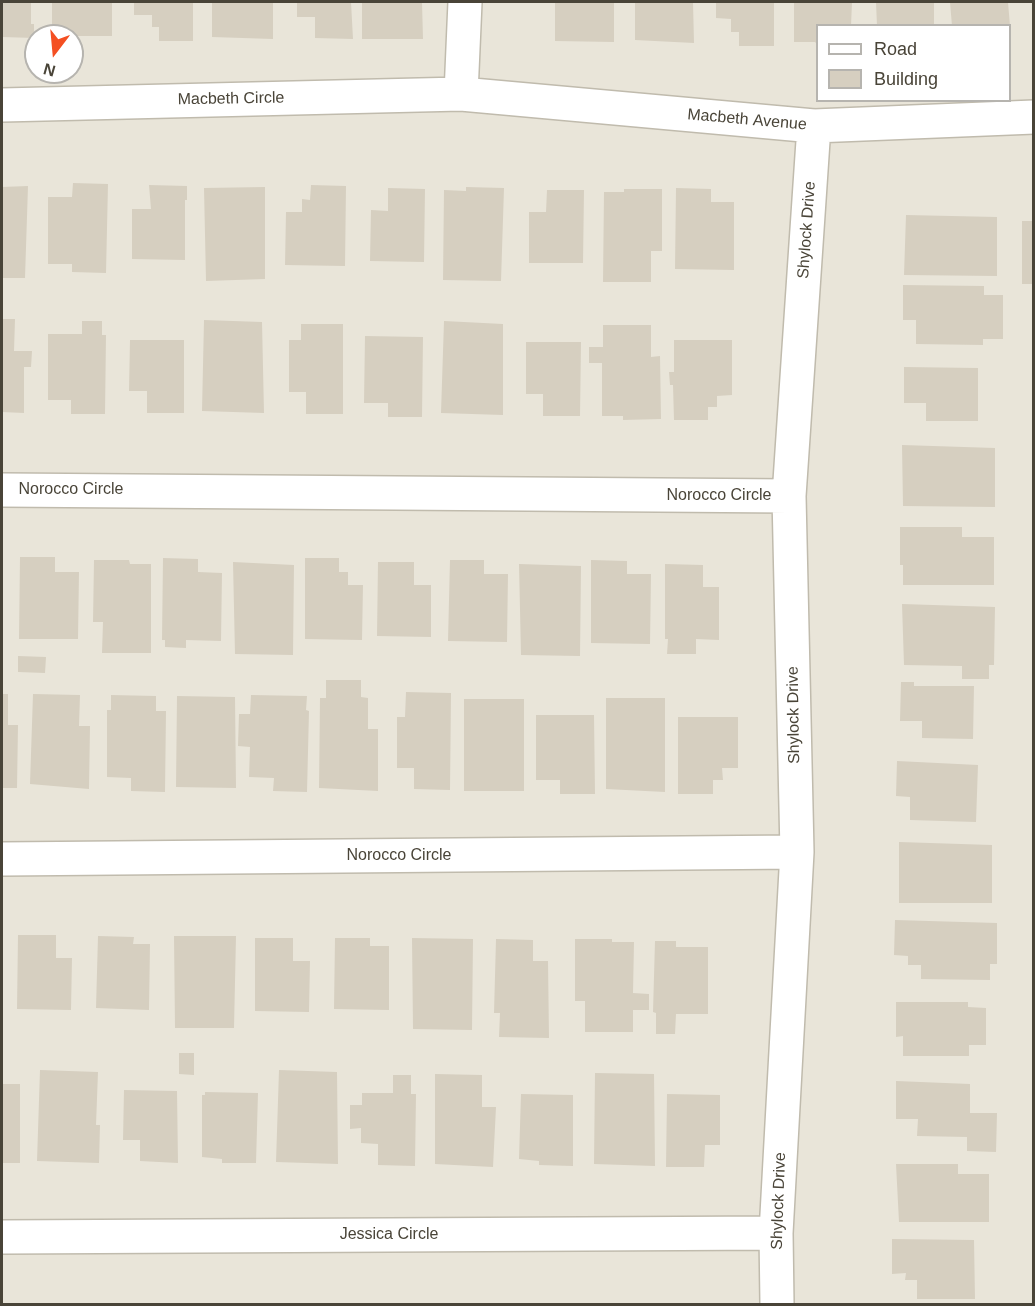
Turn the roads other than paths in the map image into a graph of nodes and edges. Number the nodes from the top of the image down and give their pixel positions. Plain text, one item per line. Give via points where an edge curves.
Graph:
1 (465, 2) edge
2 (461, 94) junction
3 (2, 105) edge
4 (1034, 117) edge
5 (814, 126) junction
6 (2, 490) edge
7 (789, 496) junction
8 (797, 852) junction
9 (2, 859) edge
10 (776, 1233) junction
11 (2, 1238) edge
12 (777, 1305) edge

1 - 2 street
2 - 3 street, Macbeth Circle
2 - 5 street, Macbeth Avenue
4 - 5 street, Macbeth Avenue
5 - 7 street, Shylock Drive
6 - 7 street, Norocco Circle
7 - 8 street, Shylock Drive
8 - 9 street, Norocco Circle
8 - 10 street, Shylock Drive
10 - 11 street, Jessica Circle
10 - 12 street, Shylock Drive

